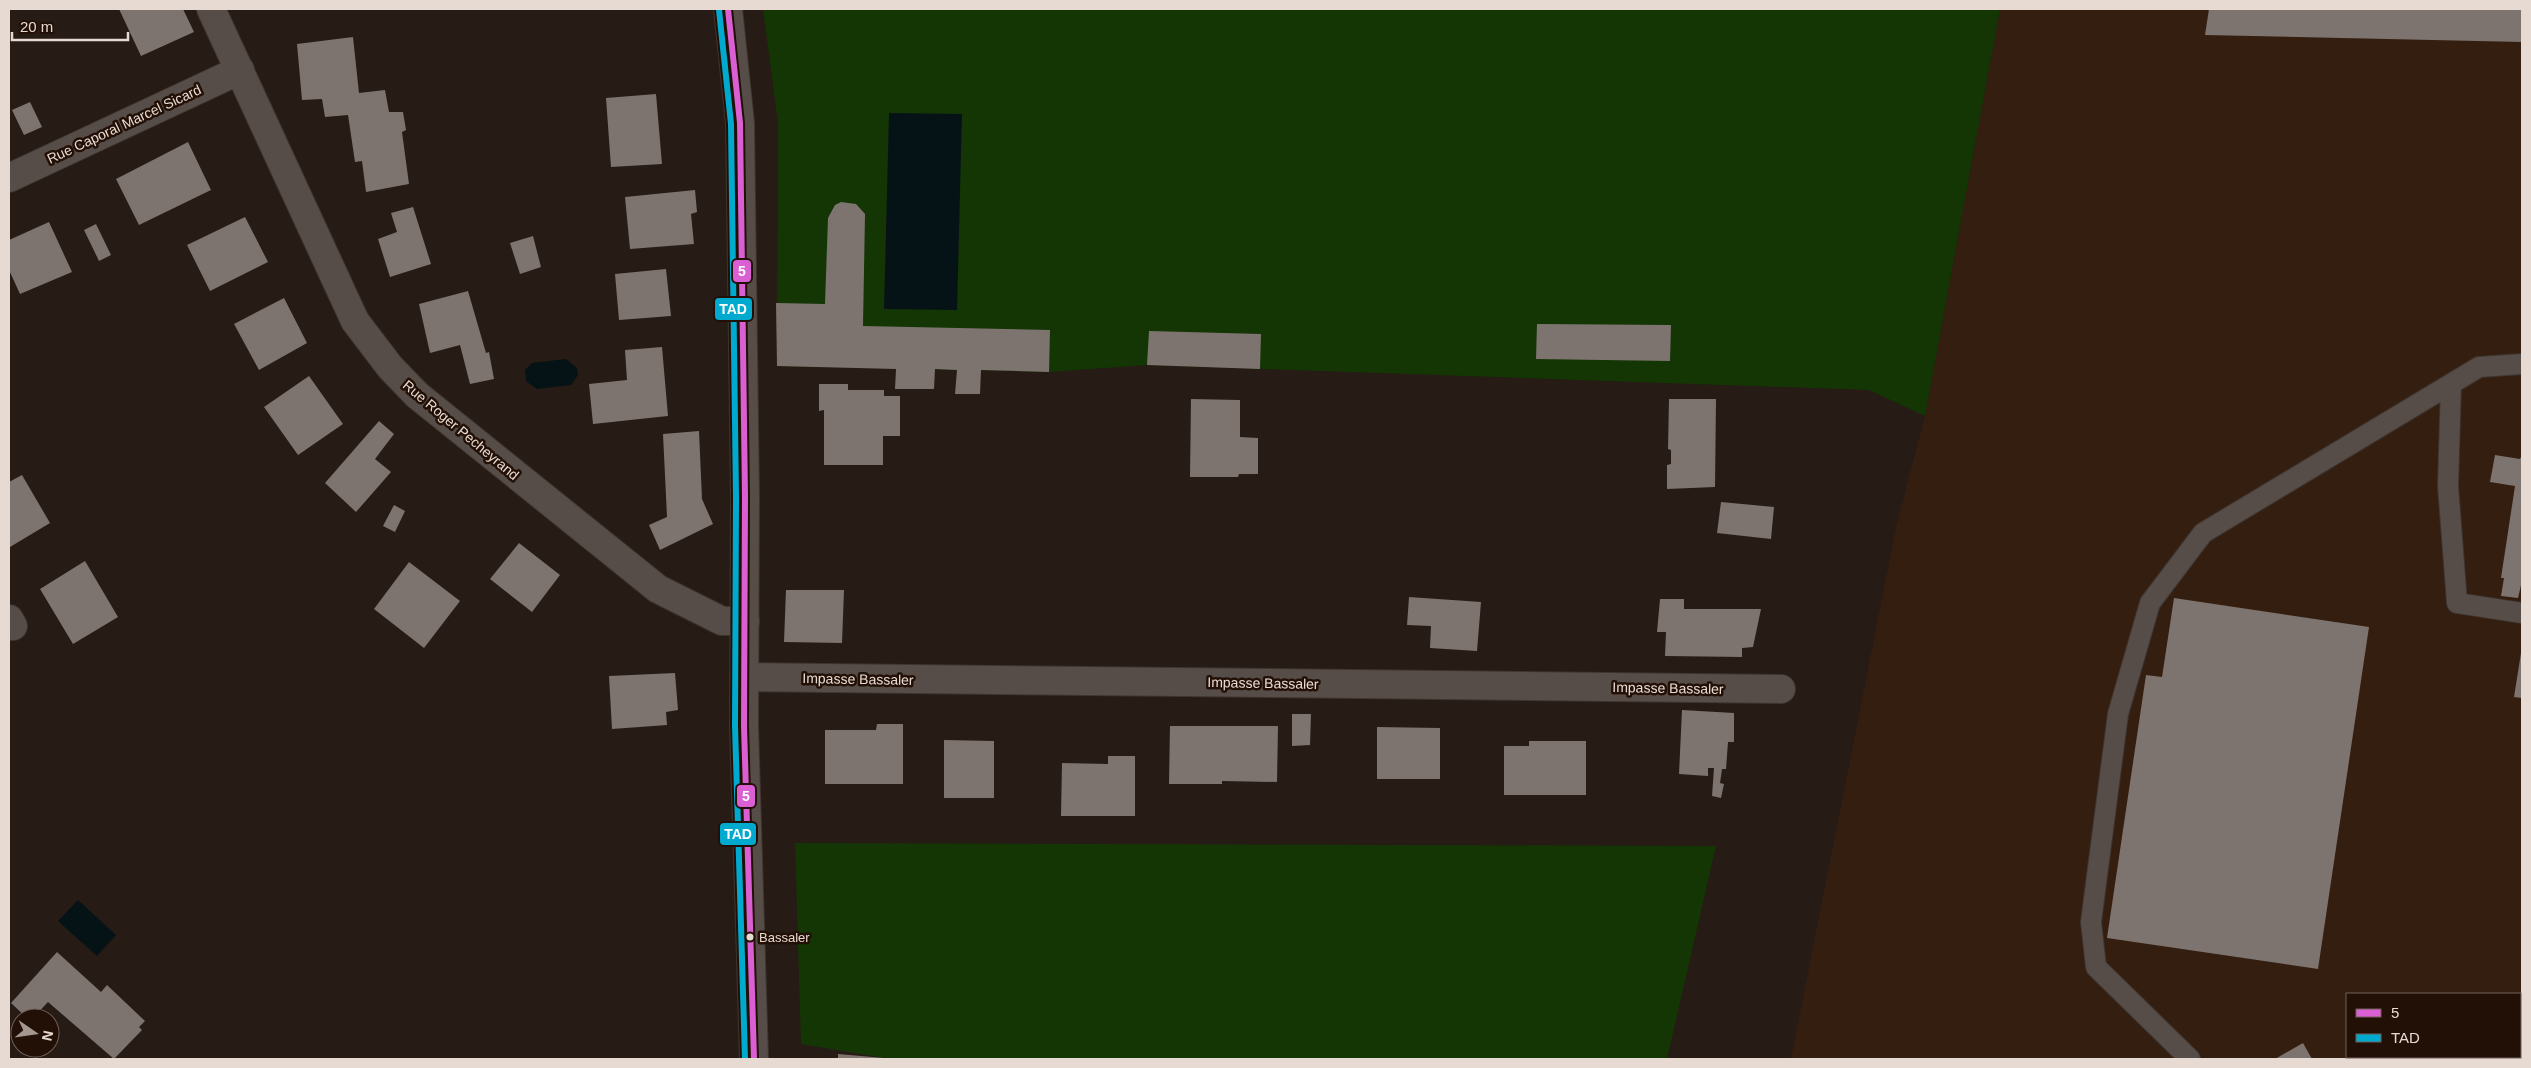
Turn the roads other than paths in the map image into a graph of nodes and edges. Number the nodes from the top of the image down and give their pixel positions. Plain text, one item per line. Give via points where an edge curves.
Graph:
1 (211, 9) edge
2 (728, 9) edge
3 (240, 70) junction
4 (9, 178) edge
5 (2522, 364) edge
6 (2451, 384) junction
7 (2522, 613) edge
8 (745, 630) junction
9 (744, 678) junction
10 (1781, 689) dead end
11 (754, 1059) edge
12 (2190, 1059) edge

1 - 3 street, Rue Roger Pecheyrand
2 - 8 street via 740,123
3 - 4 street, Rue Caporal Marcel Sicard
3 - 8 street, Rue Roger Pecheyrand via 355,321 390,367 424,401 658,589
5 - 6 lane via 2479,367
6 - 7 lane via 2448,486 2457,603
6 - 12 lane via 2203,533 2150,604 2118,714 2090,922 2096,967
8 - 9 street
9 - 10 street, Impasse Bassaler
9 - 11 street

